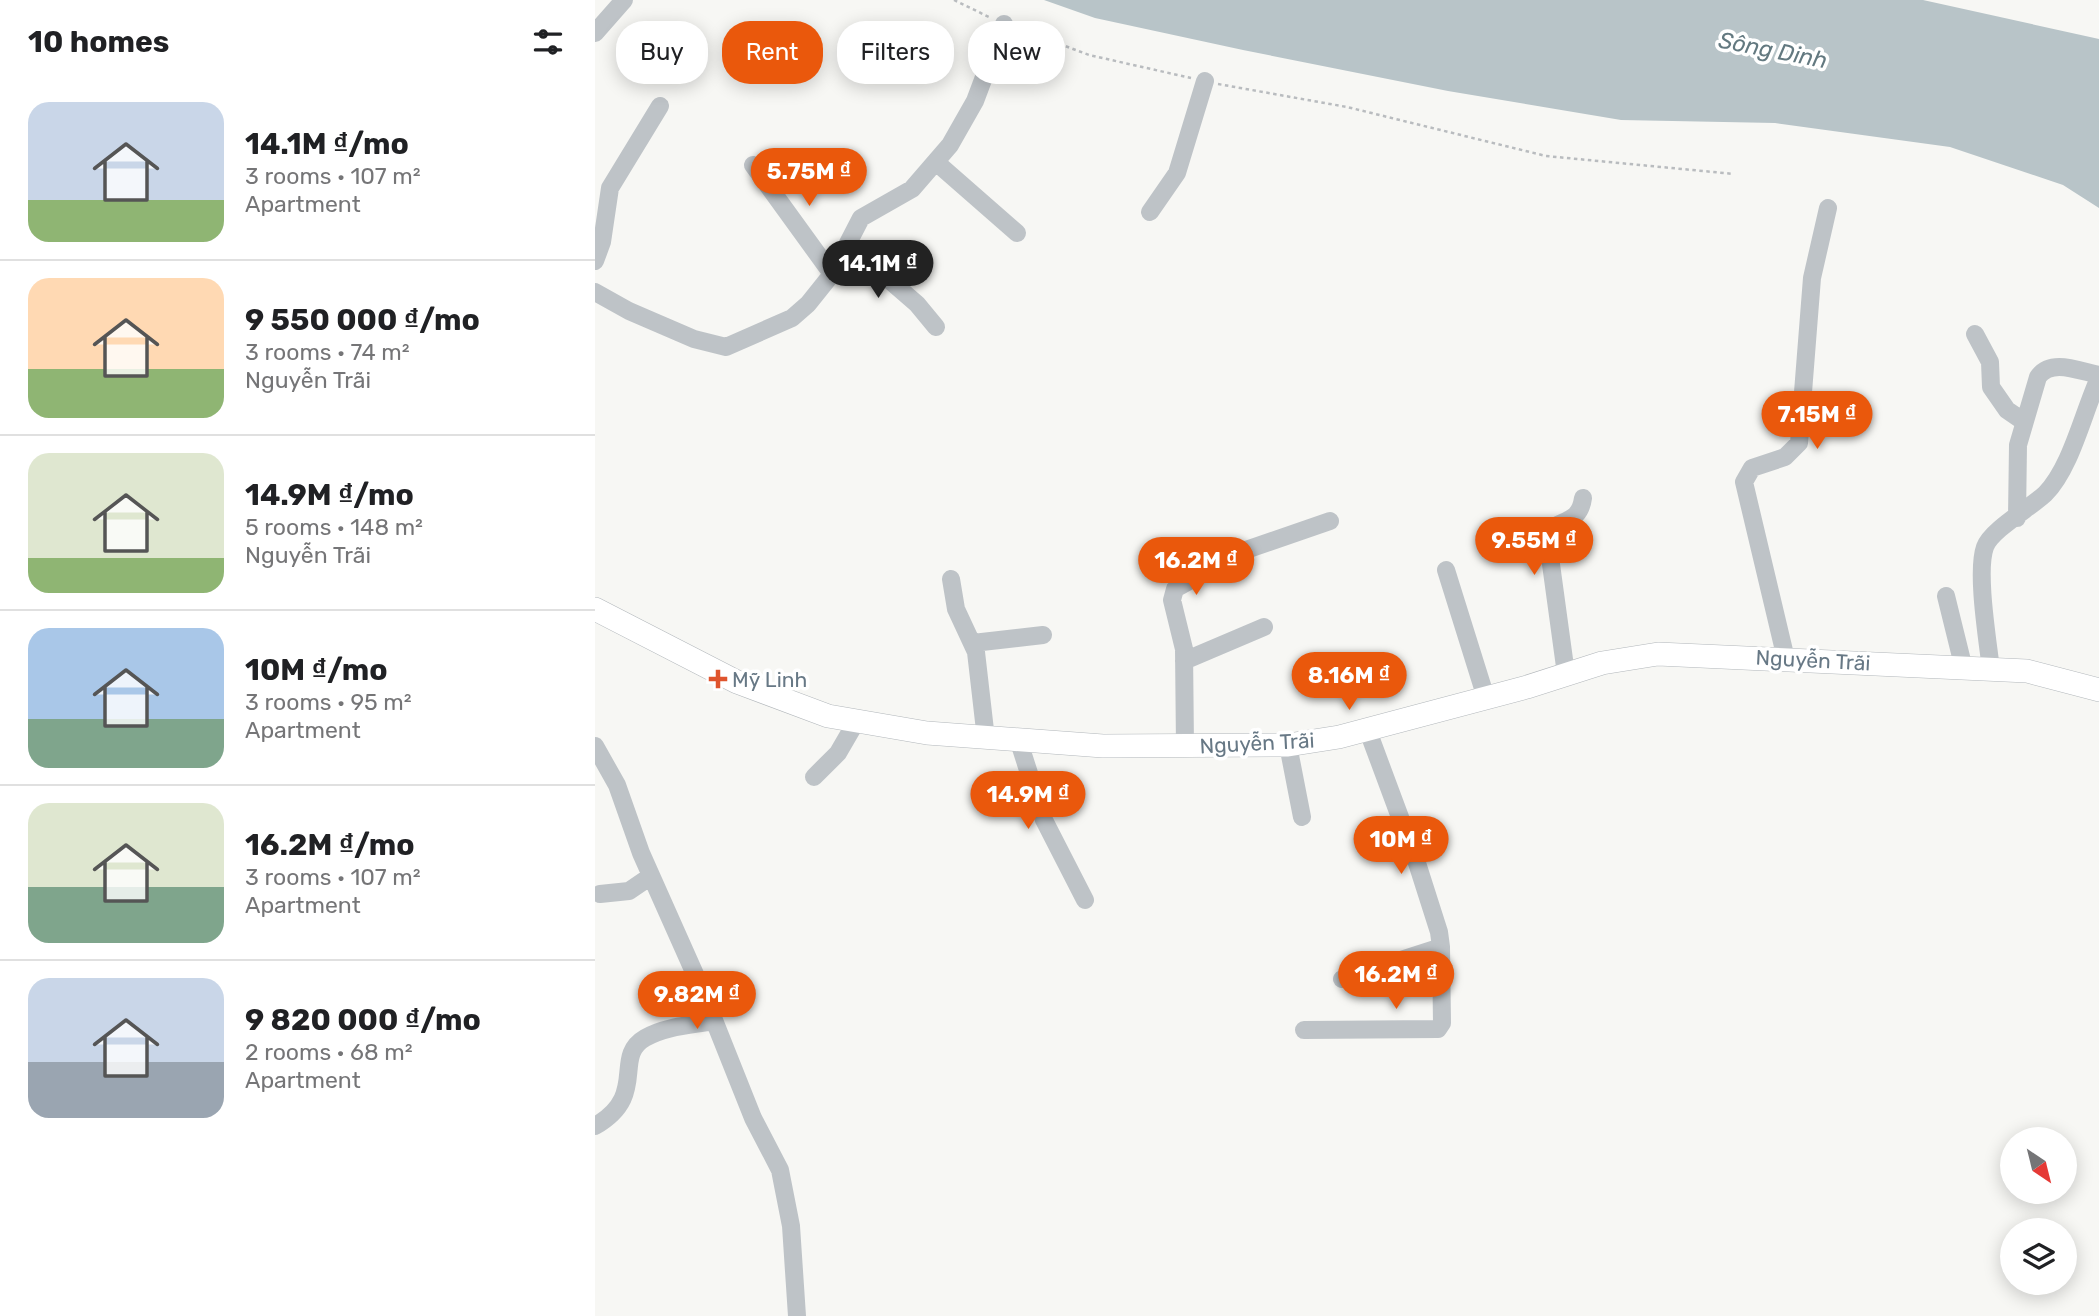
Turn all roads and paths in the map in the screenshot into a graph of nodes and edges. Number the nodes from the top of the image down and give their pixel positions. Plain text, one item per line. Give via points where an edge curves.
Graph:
1 (624, 0) edge
2 (954, 0) edge
3 (999, 21) edge
4 (595, 33) edge
5 (1065, 46) edge
6 (1205, 81) junction
7 (981, 84) edge
8 (660, 106) dead end
9 (937, 163) junction
10 (753, 164) dead end
11 (1734, 174) dead end
12 (1828, 208) dead end
13 (1150, 212) dead end
14 (1017, 233) dead end
15 (849, 245) junction
16 (595, 261) edge
17 (832, 274) junction
18 (595, 292) edge
19 (936, 327) dead end
20 (1975, 334) dead end
21 (2099, 377) edge
22 (2023, 421) junction
23 (1583, 498) dead end
24 (2017, 518) junction
25 (1330, 521) dead end
26 (1446, 570) dead end
27 (951, 579) dead end
28 (1946, 596) dead end
29 (595, 609) edge
30 (1264, 627) dead end
31 (1044, 635) dead end
32 (973, 643) junction
33 (1786, 659) junction
34 (1184, 662) junction
35 (1964, 669) junction
36 (1991, 670) junction
37 (1566, 674) junction
38 (2099, 690) edge
39 (1486, 698) junction
40 (856, 722) junction
41 (1368, 731) junction
42 (986, 739) junction
43 (1019, 742) junction
44 (1288, 745) junction
45 (595, 746) edge
46 (1185, 747) junction
47 (814, 777) dead end
48 (1302, 817) dead end
49 (651, 876) junction
50 (600, 894) dead end
51 (1085, 900) dead end
52 (1441, 947) junction
53 (1342, 979) dead end
54 (714, 1021) junction
55 (1304, 1030) dead end
56 (595, 1126) edge
57 (797, 1316) edge

1 - 4 street
2 - 3 path
5 - 6 path
6 - 11 path via 1347,107 1546,156
6 - 13 street via 1177,173
7 - 9 street via 969,114
8 - 16 street via 610,188
9 - 14 street
9 - 15 street via 912,189 861,218
10 - 17 street
12 - 33 street via 1811,289 1799,443 1785,457 1752,468 1744,482
15 - 17 street
15 - 19 street
17 - 18 street via 792,318 726,347 683,335
20 - 22 street via 1990,362 1991,387 2007,410
21 - 22 street via 2054,366 2043,370
21 - 24 street via 2058,477
22 - 24 street via 2018,444
23 - 37 street via 1576,517 1550,529 1547,535
24 - 36 street via 1993,535 1983,555
25 - 34 street via 1250,548 1179,584 1172,600
26 - 39 street
27 - 32 street via 956,608
28 - 35 street
29 - 40 main road, Nguyễn Trãi via 773,698
30 - 34 street
31 - 32 street
32 - 42 street
33 - 35 main road, Nguyễn Trãi
33 - 37 main road, Nguyễn Trãi via 1658,654
34 - 46 street
35 - 36 main road, Nguyễn Trãi
36 - 38 main road, Nguyễn Trãi via 2042,674
37 - 39 main road, Nguyễn Trãi
39 - 41 main road, Nguyễn Trãi
40 - 42 main road, Nguyễn Trãi
40 - 47 street via 838,753
41 - 44 main road, Nguyễn Trãi
41 - 52 street via 1417,863
42 - 43 main road, Nguyễn Trãi
43 - 46 main road, Nguyễn Trãi
43 - 51 street via 1044,820
44 - 46 main road, Nguyễn Trãi
44 - 48 street
45 - 49 street via 617,785
49 - 50 street via 629,891
49 - 54 street
52 - 53 street
52 - 55 street via 1443,1023 1438,1029
54 - 56 street via 660,1031 642,1040 632,1051 625,1099 612,1116
54 - 57 street via 786,1187

